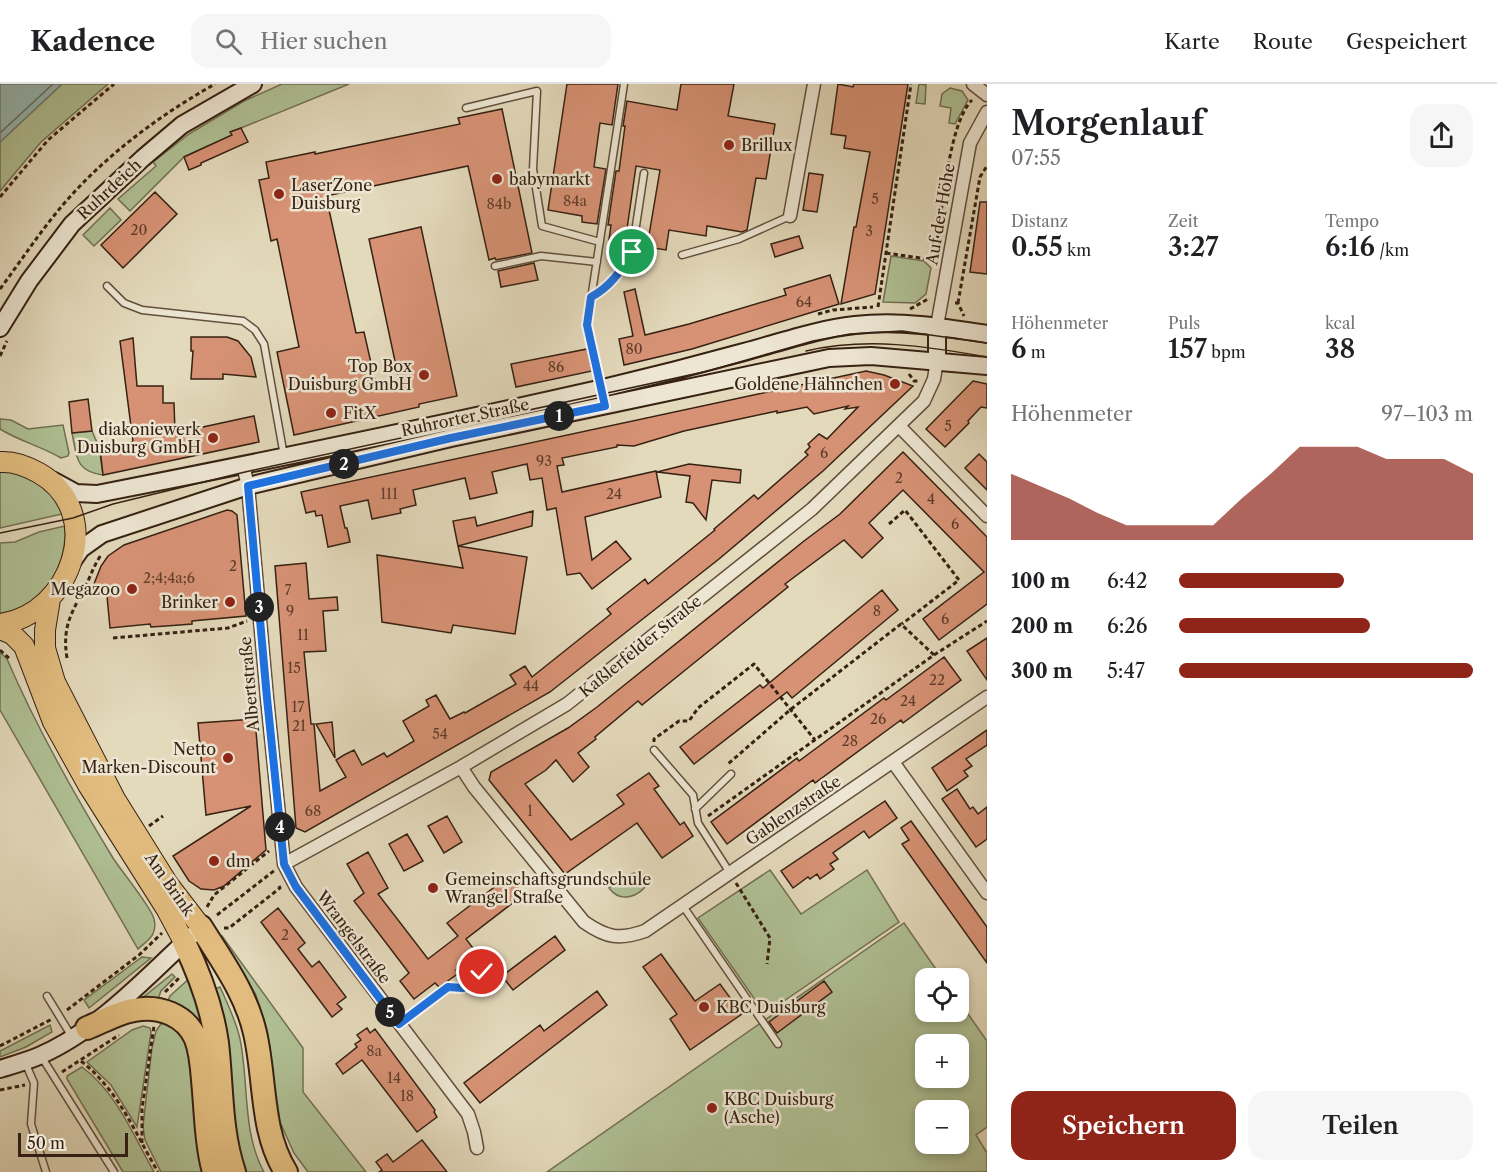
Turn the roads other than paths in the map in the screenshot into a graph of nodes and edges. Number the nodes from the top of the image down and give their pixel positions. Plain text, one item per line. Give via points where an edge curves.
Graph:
1 (253, 84) edge
2 (624, 84) edge
3 (814, 84) edge
4 (973, 84) edge
5 (987, 95) edge
6 (466, 108) dead end
7 (985, 120) edge
8 (644, 173) dead end
9 (790, 216) joint
10 (600, 242) junction
11 (682, 255) dead end
12 (597, 262) junction
13 (495, 266) dead end
14 (107, 286) dead end
15 (591, 297) junction
16 (937, 326) junction
17 (0, 328) edge
18 (987, 334) edge
19 (937, 360) junction
20 (987, 366) edge
21 (601, 388) junction
22 (605, 406) junction
23 (899, 426) junction
24 (284, 456) junction
25 (1, 460) edge
26 (243, 465) junction
27 (50, 479) junction
28 (248, 486) junction
29 (987, 516) edge
30 (72, 562) junction
31 (50, 599) junction
32 (0, 624) edge
33 (0, 629) edge
34 (987, 697) edge
35 (654, 750) road end
36 (893, 762) junction
37 (461, 767) junction
38 (731, 774) dead end
39 (695, 809) junction
40 (284, 864) junction
41 (730, 873) junction
42 (987, 893) edge
43 (683, 906) junction
44 (205, 924) junction
45 (482, 972) dead end
46 (47, 996) dead end
47 (399, 1024) junction
48 (80, 1033) junction
49 (778, 1044) dead end
50 (33, 1059) junction
51 (0, 1069) edge
52 (477, 1148) dead end
53 (46, 1172) edge
54 (114, 1172) edge
55 (214, 1172) edge
56 (234, 1172) edge
57 (286, 1172) edge

1 - 17 main road, Ruhrdeich via 183,125 72,224
2 - 10 lane
3 - 9 street
4 - 5 street
6 - 10 lane via 537,91 533,169 542,226
7 - 16 street, Auf der Höhe via 970,143
8 - 15 lane via 632,252 620,272
9 - 11 lane via 740,239
10 - 12 lane
12 - 13 lane via 541,256
12 - 15 lane
14 - 24 lane via 124,303 142,310 243,321 255,330 264,344
15 - 21 lane via 587,325
16 - 18 main road, Ruhrorter Straße
16 - 19 main road
16 - 21 main road, Ruhrorter Straße via 856,325 821,331
19 - 20 main road, Ruhrorter Straße
19 - 22 main road, Ruhrorter Straße via 829,358
19 - 23 street, Kaßlerfelder Straße via 924,401
21 - 22 lane
21 - 24 main road, Ruhrorter Straße
22 - 28 main road, Ruhrorter Straße
23 - 29 street
23 - 37 street, Kaßlerfelder Straße via 812,509 567,704
24 - 26 main road, Ruhrorter Straße
25 - 27 main road, Ruhrorter Straße via 19,463
26 - 27 main road, Ruhrorter Straße via 97,494 76,493
26 - 28 street, Albertstraße
27 - 30 main road, Ruhrorter Straße via 61,490 73,518
28 - 30 main road, Ruhrorter Straße via 102,534 81,549
28 - 40 street, Albertstraße
30 - 31 main road, Ruhrorter Straße via 62,586
31 - 32 main road, Ruhrorter Straße via 25,617
31 - 44 main road, Am Brink via 45,648 55,682 115,800 168,884
33 - 44 main road, Am Brink via 24,646 53,722 93,794 167,910
34 - 36 street, Gablenzstraße
35 - 39 lane via 693,795
36 - 41 street, Gablenzstraße
36 - 42 street
37 - 40 street, Kaßlerfelder Straße
37 - 43 street, Gablenzstraße via 584,922 598,932 613,937 630,936 645,931
38 - 39 lane
39 - 41 lane via 698,823
40 - 47 street, Wrangelstraße via 296,887
41 - 43 street, Gablenzstraße
43 - 49 lane
44 - 48 main road via 165,963
44 - 56 highway, Am Brink via 202,979 214,1026 225,1137
44 - 57 highway, Am Brink via 244,999 255,1033 268,1130
45 - 47 lane via 463,988 448,987
46 - 48 lane
47 - 52 street, Wrangelstraße via 468,1114
48 - 50 main road
48 - 55 highway via 132,1010 146,1009 167,1012 189,1028 201,1057
50 - 51 main road
50 - 53 lane via 31,1124
50 - 54 lane via 53,1076

